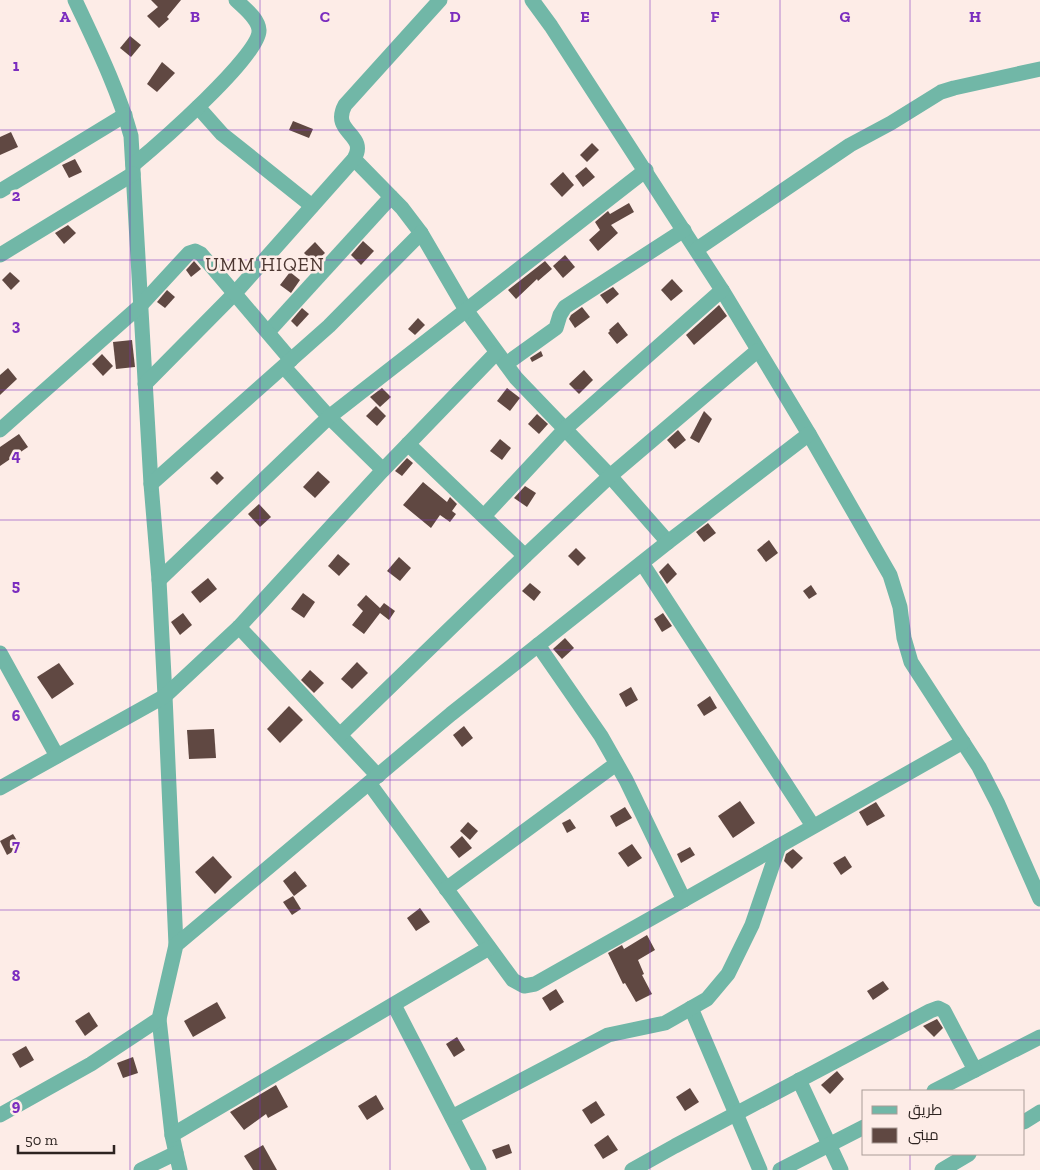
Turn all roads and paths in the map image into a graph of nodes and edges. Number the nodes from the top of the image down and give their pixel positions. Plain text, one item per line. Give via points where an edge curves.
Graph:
1 (75, 0) edge
2 (236, 0) edge
3 (440, 0) edge
4 (532, 0) edge
5 (1040, 69) edge
6 (198, 107) junction
7 (125, 115) junction
8 (354, 159) junction
9 (133, 170) junction
10 (646, 170) junction
11 (0, 191) edge
12 (391, 197) junction
13 (312, 206) junction
14 (684, 230) junction
15 (421, 233) junction
16 (697, 249) junction
17 (0, 255) edge
18 (722, 290) junction
19 (235, 293) junction
20 (141, 305) junction
21 (466, 310) junction
22 (268, 332) junction
23 (758, 351) junction
24 (501, 359) junction
25 (288, 363) junction
26 (145, 384) junction
27 (329, 417) junction
28 (565, 429) junction
29 (0, 430) edge
30 (809, 434) junction
31 (408, 444) junction
32 (383, 470) junction
33 (610, 476) junction
34 (151, 484) junction
35 (484, 516) junction
36 (668, 542) junction
37 (525, 556) junction
38 (642, 562) junction
39 (159, 580) junction
40 (239, 627) junction
41 (538, 645) junction
42 (0, 653) edge
43 (165, 696) junction
44 (340, 735) junction
45 (963, 742) junction
46 (56, 756) junction
47 (616, 764) junction
48 (373, 779) junction
49 (0, 788) edge
50 (813, 826) junction
51 (779, 846) junction
52 (446, 889) junction
53 (1040, 899) edge
54 (684, 900) junction
55 (176, 945) junction
56 (489, 948) junction
57 (394, 1005) junction
58 (691, 1008) junction
59 (159, 1019) junction
60 (1040, 1037) edge
61 (975, 1070) junction
62 (799, 1080) junction
63 (936, 1090) edge
64 (1040, 1112) edge
65 (736, 1114) junction
66 (0, 1115) edge
67 (452, 1117) junction
68 (1025, 1121) edge
69 (862, 1128) edge
70 (172, 1135) junction
71 (828, 1145) junction
72 (176, 1153) junction
73 (967, 1155) edge
74 (141, 1170) edge
75 (180, 1170) edge
76 (479, 1170) edge
77 (632, 1170) edge
78 (760, 1170) edge
79 (780, 1170) edge
80 (842, 1170) edge
81 (942, 1170) edge

1 - 7 street via 108,69
2 - 6 street via 254,17 259,36 250,52
3 - 8 street via 345,105 341,120 358,143 359,151
4 - 10 street
5 - 16 street via 941,92 850,145
6 - 9 street
6 - 13 street via 222,134
7 - 9 street via 131,136
7 - 11 street
8 - 12 street
8 - 13 street
9 - 17 street
9 - 20 street
10 - 14 street
10 - 21 street
12 - 15 street
12 - 22 street
13 - 19 street
14 - 16 street
14 - 24 street via 565,308 556,328
15 - 21 street
15 - 25 street
16 - 18 street
18 - 23 street
18 - 28 street
19 - 20 street via 195,251 189,252
19 - 22 street
19 - 26 street
20 - 26 street
20 - 29 street
21 - 24 street
21 - 27 street
22 - 25 street
23 - 30 street
23 - 33 street
24 - 28 street
24 - 31 street
25 - 27 street
25 - 34 street
26 - 34 street
27 - 32 street
27 - 39 street
28 - 33 street
28 - 35 street
30 - 36 street
30 - 45 street via 890,575 911,662
31 - 32 street
31 - 35 street
32 - 40 street
33 - 36 street
33 - 37 street
34 - 39 street
35 - 37 street
36 - 38 street
37 - 44 street
38 - 41 street
38 - 50 street
39 - 43 street
40 - 43 street
40 - 44 street
41 - 47 street via 601,736
41 - 48 street
42 - 46 street
43 - 46 street
43 - 55 street
44 - 48 street
45 - 50 street
45 - 53 street via 998,804
46 - 49 street
47 - 52 street
47 - 54 street
48 - 52 street
48 - 55 street
50 - 51 street
51 - 54 street
51 - 58 street via 752,925 728,974 707,999
52 - 56 street
54 - 56 street via 535,984 524,986 513,980
55 - 59 street
56 - 57 street
57 - 67 street
57 - 70 street
58 - 65 street
58 - 67 street via 665,1022 608,1035
59 - 66 street via 91,1064
59 - 70 street
60 - 61 street
61 - 62 street via 944,1011 938,1008
61 - 63 street
62 - 65 street
62 - 71 street
64 - 68 street
65 - 77 street
65 - 78 street
67 - 76 street
69 - 71 street
70 - 72 street
71 - 79 street
71 - 80 street
72 - 74 street
72 - 75 street
73 - 81 street

